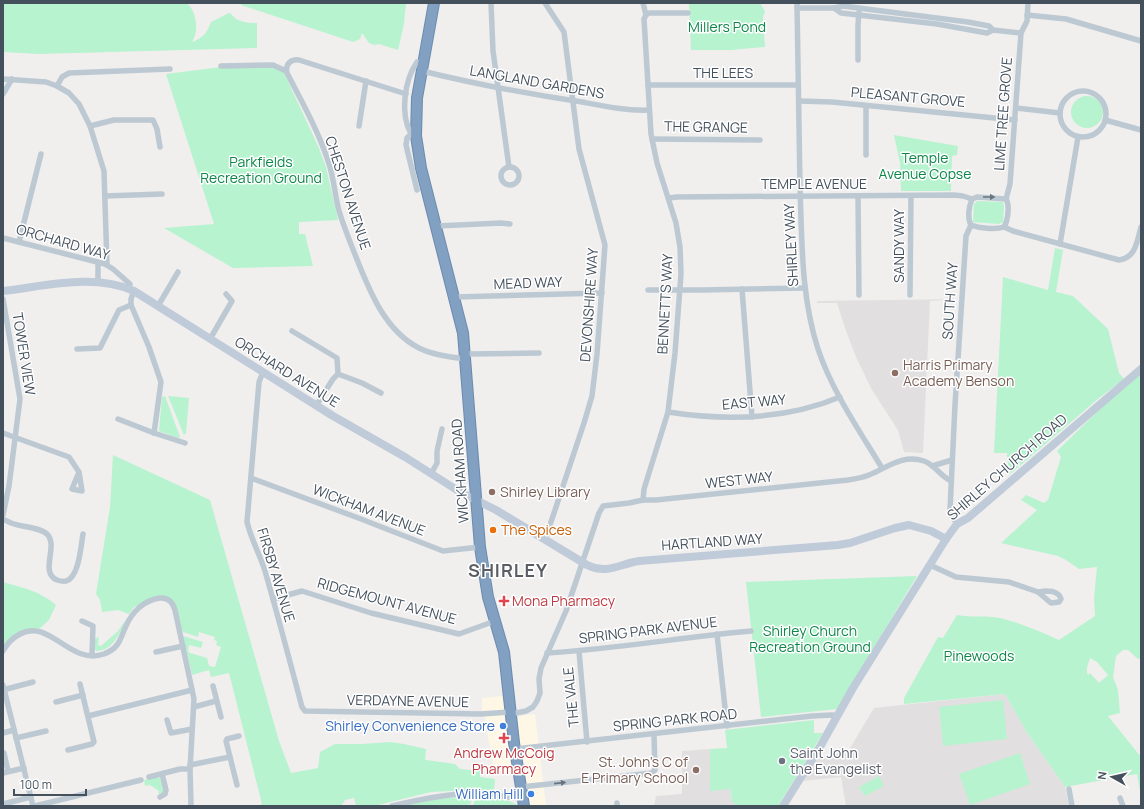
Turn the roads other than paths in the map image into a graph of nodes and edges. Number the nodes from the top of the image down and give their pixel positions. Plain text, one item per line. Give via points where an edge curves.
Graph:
1 (434, 3) edge
2 (491, 3) edge
3 (545, 3) edge
4 (643, 3) edge
5 (1028, 3) edge
6 (797, 6) edge
7 (834, 8) junction
8 (859, 8) junction
9 (688, 13) dead end
10 (646, 15) junction
11 (858, 15) junction
12 (1027, 15) junction
13 (958, 20) junction
14 (957, 27) junction
15 (993, 30) junction
16 (1021, 33) junction
17 (1141, 41) edge
18 (858, 60) dead end
19 (221, 66) dead end
20 (422, 67) junction
21 (170, 69) dead end
22 (286, 71) junction
23 (3, 79) edge
24 (12, 79) junction
25 (366, 81) junction
26 (648, 85) junction
27 (798, 85) junction
28 (57, 86) junction
29 (499, 89) junction
30 (3, 94) edge
31 (406, 94) junction
32 (573, 101) junction
33 (799, 101) junction
34 (866, 106) junction
35 (1016, 108) junction
36 (649, 110) junction
37 (1060, 113) junction
38 (1015, 120) junction
39 (1105, 120) junction
40 (90, 126) junction
41 (360, 126) dead end
42 (1141, 130) edge
43 (414, 135) junction
44 (1078, 137) junction
45 (652, 139) junction
46 (760, 140) dead end
47 (160, 147) dead end
48 (41, 154) dead end
49 (866, 155) dead end
50 (509, 167) dead end
51 (417, 190) dead end
52 (162, 194) dead end
53 (105, 196) junction
54 (800, 196) junction
55 (858, 196) junction
56 (911, 196) junction
57 (669, 198) junction
58 (972, 199) junction
59 (1006, 199) junction
60 (510, 224) dead end
61 (970, 225) junction
62 (437, 226) junction
63 (1004, 227) junction
64 (1141, 227) edge
65 (3, 238) edge
66 (19, 242) junction
67 (1060, 244) junction
68 (98, 262) junction
69 (107, 265) junction
70 (178, 272) dead end
71 (98, 282) junction
72 (804, 288) junction
73 (742, 289) junction
74 (132, 290) junction
75 (648, 290) dead end
76 (680, 290) junction
77 (3, 291) edge
78 (602, 293) junction
79 (226, 294) dead end
80 (859, 295) dead end
81 (910, 295) dead end
82 (455, 297) junction
83 (3, 299) edge
84 (131, 305) junction
85 (158, 306) junction
86 (292, 331) dead end
87 (210, 339) junction
88 (77, 350) dead end
89 (539, 353) dead end
90 (466, 357) junction
91 (1141, 369) edge
92 (262, 372) junction
93 (338, 374) junction
94 (381, 394) dead end
95 (840, 397) junction
96 (316, 406) junction
97 (668, 412) junction
98 (752, 417) junction
99 (118, 419) dead end
100 (442, 429) dead end
101 (3, 433) edge
102 (154, 433) junction
103 (16, 438) junction
104 (185, 443) dead end
105 (952, 460) junction
106 (932, 466) junction
107 (882, 468) junction
108 (79, 472) dead end
109 (432, 474) junction
110 (251, 478) junction
111 (475, 481) junction
112 (951, 481) junction
113 (460, 492) junction
114 (476, 500) junction
115 (642, 500) junction
116 (492, 508) junction
117 (3, 515) edge
118 (3, 519) edge
119 (477, 521) junction
120 (957, 524) junction
121 (75, 538) dead end
122 (946, 539) junction
123 (545, 540) junction
124 (480, 548) junction
125 (582, 562) junction
126 (930, 565) junction
127 (1038, 592) dead end
128 (273, 600) junction
129 (82, 621) dead end
130 (495, 621) junction
131 (751, 631) dead end
132 (717, 634) junction
133 (183, 646) junction
134 (3, 651) edge
135 (578, 651) junction
136 (156, 652) dead end
137 (547, 653) junction
138 (92, 656) junction
139 (33, 682) dead end
140 (80, 684) dead end
141 (212, 686) dead end
142 (3, 688) edge
143 (192, 690) junction
144 (83, 695) junction
145 (56, 702) dead end
146 (216, 702) junction
147 (194, 706) junction
148 (305, 710) joint
149 (511, 713) junction
150 (88, 716) junction
151 (838, 716) junction
152 (220, 717) dead end
153 (167, 720) dead end
154 (727, 726) junction
155 (192, 729) junction
156 (14, 730) junction
157 (46, 731) dead end
158 (3, 733) edge
159 (654, 734) junction
160 (239, 736) dead end
161 (16, 738) junction
162 (587, 742) junction
163 (515, 749) junction
164 (68, 750) dead end
165 (4, 753) dead end
166 (230, 757) junction
167 (190, 767) junction
168 (24, 768) junction
169 (6, 772) edge
170 (162, 774) junction
171 (149, 777) dead end
172 (141, 780) dead end
173 (237, 785) dead end
174 (1069, 789) dead end
175 (31, 797) junction
176 (160, 797) dead end
177 (523, 797) edge
178 (1120, 798) dead end
179 (1073, 802) edge
180 (3, 804) edge
181 (34, 806) edge
182 (191, 806) edge
183 (392, 806) edge
184 (783, 806) edge
185 (1123, 806) edge

1 - 20 highway, WICKHAM ROAD
2 - 29 street via 493,47
3 - 32 street, DEVONSHIRE WAY via 564,32
4 - 10 street, BENNETTS WAY
5 - 12 street, LIME TREE GROVE
6 - 7 street
6 - 27 street, SHIRLEY WAY
7 - 8 street
7 - 11 street via 841,13
8 - 11 street
8 - 13 street
9 - 10 street
10 - 26 street, BENNETTS WAY via 644,19
11 - 14 street
11 - 18 street
12 - 16 street, LIME TREE GROVE
12 - 17 street via 1066,19
13 - 14 street
13 - 15 street via 989,26
14 - 15 street via 987,33
15 - 16 street
16 - 35 street, LIME TREE GROVE
19 - 22 street via 273,65
20 - 29 street, LANGLAND GARDENS
20 - 31 street, WICKHAM ROAD via 417,62 413,68
20 - 43 highway, WICKHAM ROAD
21 - 28 street via 75,72 65,75
22 - 25 street via 290,62 297,60
22 - 90 street, CHESTON AVENUE via 324,150 342,221 379,308 397,331 419,348 435,354
23 - 24 street
24 - 28 street via 46,82
24 - 30 street
25 - 31 street
25 - 41 street
26 - 27 street, THE LEES
26 - 36 street, BENNETTS WAY
27 - 33 street, SHIRLEY WAY
28 - 40 street via 80,104
29 - 32 street, LANGLAND GARDENS
29 - 50 street
31 - 43 street, WICKHAM ROAD via 406,115
32 - 36 street, LANGLAND GARDENS
32 - 78 street, DEVONSHIRE WAY via 579,149 605,242
33 - 34 street, PLEASANT GROVE
33 - 54 street, SHIRLEY WAY
34 - 38 street, PLEASANT GROVE
34 - 49 street
35 - 37 street
35 - 38 street, LIME TREE GROVE
36 - 45 street, BENNETTS WAY
37 - 39 street via 1062,104 1068,96 1086,91 1096,95 1102,102 1106,111
37 - 44 street via 1064,127
38 - 59 street, LIME TREE GROVE via 1010,184
39 - 42 street
39 - 44 street via 1102,127 1092,135
40 - 47 street via 114,120 153,120
40 - 53 street via 104,171
43 - 51 street, WICKHAM ROAD via 407,138 406,145
43 - 62 highway, WICKHAM ROAD
44 - 67 street
45 - 46 street, THE GRANGE
45 - 57 street, BENNETTS WAY
48 - 66 street
52 - 53 street
53 - 69 street
54 - 55 street, TEMPLE AVENUE
54 - 57 street, TEMPLE AVENUE
54 - 72 street, SHIRLEY WAY
55 - 56 street, TEMPLE AVENUE
55 - 80 street
56 - 58 street, TEMPLE AVENUE via 958,196
56 - 81 street, SANDY WAY
57 - 76 street, BENNETTS WAY via 680,247
58 -> 59 street, TEMPLE AVENUE
58 - 61 street, SOUTH WAY
59 - 63 street, LIME TREE GROVE via 1008,202
60 - 62 street
61 - 63 street
61 - 105 street, SOUTH WAY via 966,236
62 - 82 highway, WICKHAM ROAD
63 - 67 street
64 - 67 street via 1134,251 1125,259 1116,260
65 - 66 street, ORCHARD WAY
66 - 68 street, ORCHARD WAY
68 - 69 street, ORCHARD WAY
68 - 71 street
69 - 74 street, ORCHARD WAY via 130,284
70 - 85 street
71 - 74 street, ORCHARD AVENUE
71 - 77 street, ORCHARD AVENUE
72 - 73 street
72 - 95 street, SHIRLEY WAY via 818,350
73 - 76 street
73 - 98 street
74 - 84 street
74 - 85 street, ORCHARD AVENUE
75 - 76 street
76 - 97 street, BENNETTS WAY
78 - 82 street, MEAD WAY
78 - 123 street, DEVONSHIRE WAY via 592,396
79 - 87 street via 232,301
82 - 90 highway, WICKHAM ROAD via 463,328
83 - 103 street, TOWER VIEW via 20,399
84 - 88 street via 120,310 100,348
84 - 102 street via 161,382
85 - 87 street, ORCHARD AVENUE
86 - 93 street via 337,358
87 - 92 street, ORCHARD AVENUE
89 - 90 street, CHESTON AVENUE
90 - 111 highway, WICKHAM ROAD
91 - 120 street, SHIRLEY CHURCH ROAD via 968,518
92 - 96 street, ORCHARD AVENUE
92 - 110 street, FIRSBY AVENUE
93 - 94 street
93 - 96 street
95 - 98 street, EAST WAY via 800,410
95 - 107 street, SHIRLEY WAY
96 - 109 street, ORCHARD AVENUE
97 - 98 street, EAST WAY via 710,417
97 - 115 street, BENNETTS WAY
99 - 102 street
100 - 109 street via 437,463
101 - 103 street
102 - 104 street
103 - 108 street via 69,457
103 - 117 street, TOWER VIEW
105 - 106 street
105 - 112 street, SOUTH WAY
106 - 107 street, WEST WAY via 910,459
106 - 112 street, WEST WAY
107 - 115 street, WEST WAY via 868,476 848,480
109 - 113 street, ORCHARD AVENUE
110 - 124 street, WICKHAM AVENUE via 443,551
110 - 128 street, FIRSBY AVENUE via 247,522
111 - 113 street via 469,489
111 - 114 highway, WICKHAM ROAD
112 - 120 street, SOUTH WAY via 950,510
113 - 114 street, ORCHARD AVENUE
114 - 116 street, HARTLAND WAY
114 - 119 highway, WICKHAM ROAD
115 - 125 street, WEST WAY via 602,507
116 - 119 street via 483,510
116 - 123 street, HARTLAND WAY
118 - 121 street via 47,535 51,543 49,569 53,577 59,581 74,577 82,536
119 - 124 highway, WICKHAM ROAD
120 - 122 street, SHIRLEY CHURCH ROAD
122 - 125 street, HARTLAND WAY via 931,531 909,525 838,546 639,561 607,569 595,569
122 - 126 street, SHIRLEY CHURCH ROAD
123 - 125 street, HARTLAND WAY
124 - 130 highway, WICKHAM ROAD via 487,593
125 - 137 street, VERDAYNE AVENUE via 566,611
126 - 127 street via 956,577 1009,582
126 - 151 street, SHIRLEY CHURCH ROAD
128 - 130 street, RIDGEMOUNT AVENUE via 302,591 372,613 459,634
128 - 148 street, FIRSBY AVENUE via 302,707
129 - 138 street via 92,626
130 - 149 highway, WICKHAM ROAD via 504,652
131 - 132 street, SPRING PARK AVENUE
132 - 135 street, SPRING PARK AVENUE
132 - 154 street
133 - 136 street
133 - 138 street via 173,604 159,598 137,610 114,648 104,654
133 - 143 street
134 - 138 street via 18,635 36,630 74,651
135 - 137 street, SPRING PARK AVENUE
135 - 162 street, THE VALE
137 - 149 street, VERDAYNE AVENUE via 539,672 540,693 535,704 526,711
139 - 142 street
140 - 144 street
141 - 146 street
142 - 156 street
143 - 147 street
143 - 150 street
144 - 145 street
144 - 150 street
146 - 147 street
146 - 152 street
147 - 155 street
148 - 149 street, VERDAYNE AVENUE
149 - 163 highway, WICKHAM ROAD
150 - 164 street via 94,743
151 - 154 street, SPRING PARK ROAD via 812,716
151 - 184 street, SHIRLEY CHURCH ROAD
153 - 155 street via 170,733
154 - 159 street, SPRING PARK ROAD
155 - 167 street
156 - 158 street
156 - 161 street
157 - 161 street
159 - 162 street, SPRING PARK ROAD
177 -> 159 street via 654,773
160 - 166 street via 226,740
161 - 168 street
162 - 163 street, SPRING PARK ROAD
163 - 177 highway, WICKHAM ROAD
165 - 169 street
166 - 167 street
166 - 173 street
167 - 170 street
167 - 182 street
168 - 169 street
168 - 175 street
170 - 171 street
170 - 176 street via 166,790
172 - 181 street
174 - 179 street
175 - 180 street
175 - 181 street
177 - 183 street via 509,798 483,793 460,794
178 - 185 street

